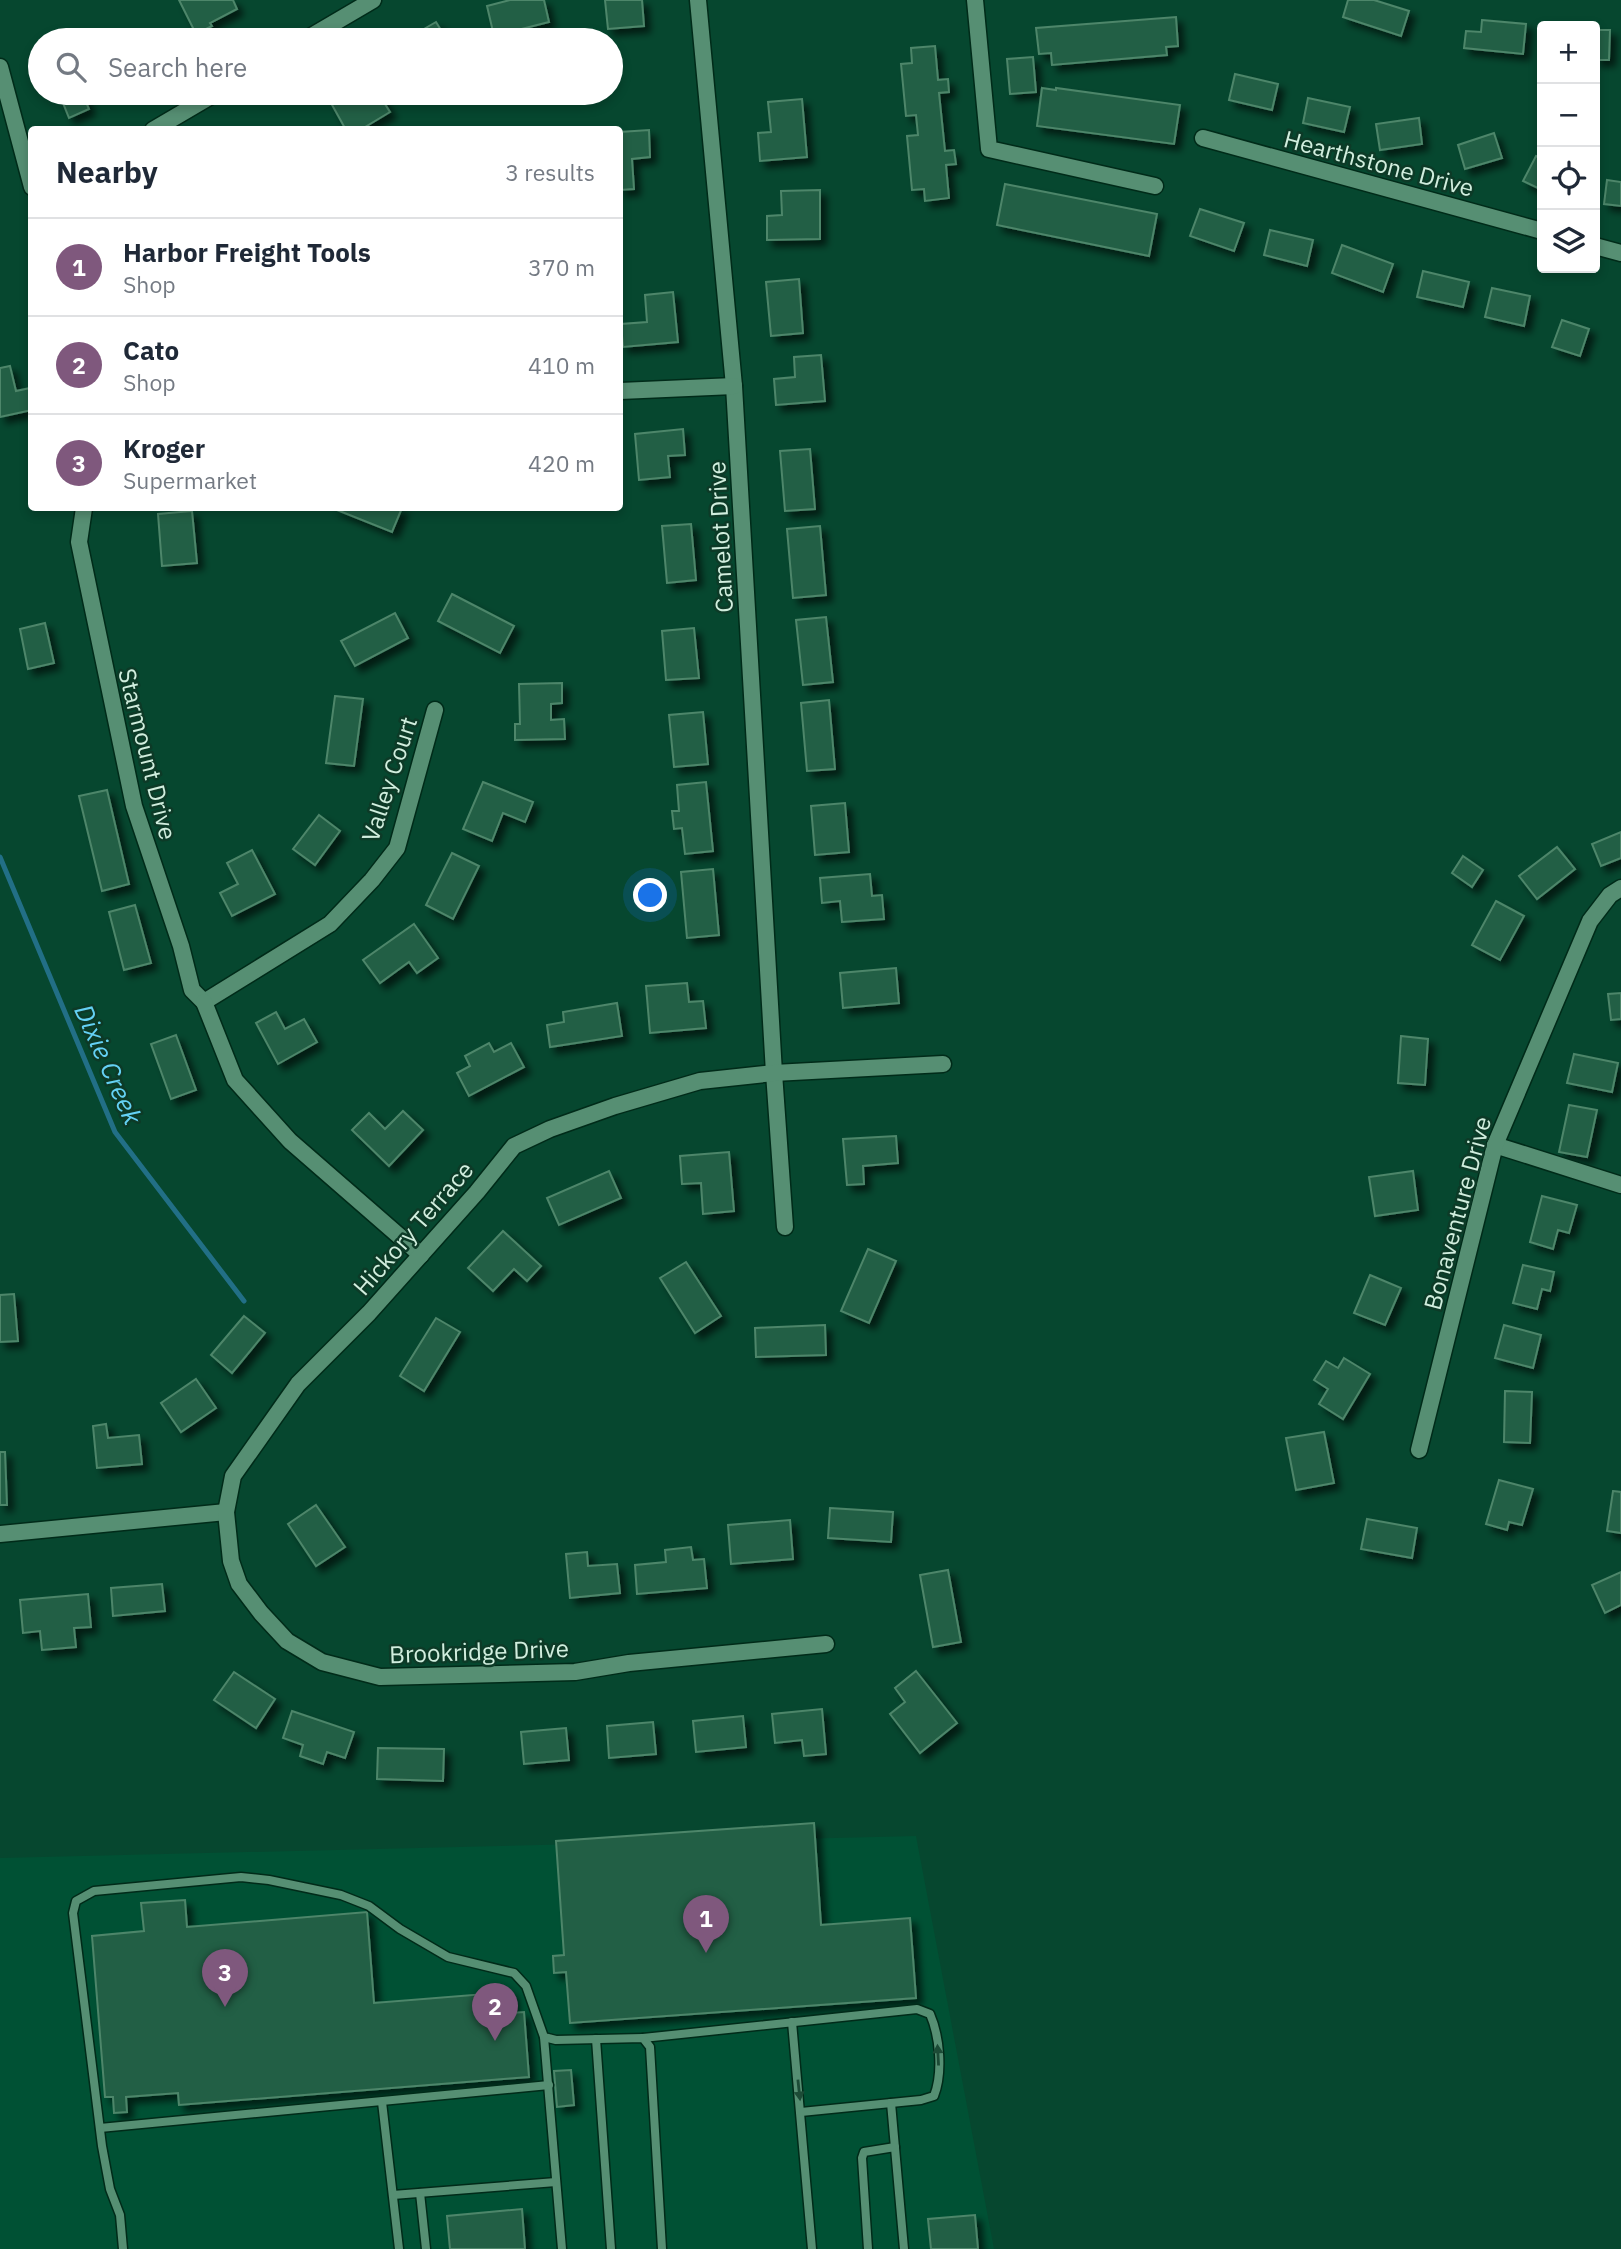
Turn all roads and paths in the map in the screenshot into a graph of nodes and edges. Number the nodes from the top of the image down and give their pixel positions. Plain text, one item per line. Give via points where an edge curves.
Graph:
1 (373, 0) edge
2 (698, 0) edge
3 (975, 0) edge
4 (325, 28) edge
5 (0, 67) edge
6 (196, 105) edge
7 (160, 126) edge
8 (1203, 138) dead end
9 (28, 172) edge
10 (1155, 186) dead end
11 (1537, 230) edge
12 (1600, 247) edge
13 (1621, 253) edge
14 (734, 386) junction
15 (623, 391) edge
16 (84, 511) edge
17 (435, 710) dead end
18 (1621, 888) edge
19 (204, 1002) junction
20 (943, 1064) dead end
21 (774, 1073) junction
22 (1494, 1144) junction
23 (1621, 1185) edge
24 (785, 1227) dead end
25 (421, 1255) junction
26 (1419, 1450) dead end
27 (226, 1513) junction
28 (0, 1534) edge
29 (826, 1644) dead end
30 (792, 2022) junction
31 (544, 2037) junction
32 (643, 2038) junction
33 (596, 2039) junction
34 (549, 2085) junction
35 (382, 2102) junction
36 (891, 2103) junction
37 (801, 2112) junction
38 (100, 2128) junction
39 (895, 2147) junction
40 (556, 2182) junction
41 (420, 2193) junction
42 (393, 2195) junction
43 (123, 2249) edge
44 (399, 2249) edge
45 (426, 2249) edge
46 (562, 2249) edge
47 (611, 2249) edge
48 (662, 2249) edge
49 (812, 2249) edge
50 (868, 2249) edge
51 (904, 2249) edge

1 - 4 street
2 - 14 street, Camelot Drive
3 - 10 street via 989,149
5 - 9 street
6 - 7 street
8 - 11 street, Hearthstone Drive
12 - 13 street
14 - 15 street
14 - 21 street, Camelot Drive
16 - 19 street, Starmount Drive via 79,542 134,806 192,990
17 - 19 street, Valley Court via 397,848 372,880 330,924
18 - 22 street, Bonaventure Drive via 1590,921
19 - 25 street, Starmount Drive via 235,1080 290,1141
20 - 21 street, Hickory Terrace
21 - 24 street, Camelot Drive
21 - 25 street, Hickory Terrace via 700,1081 615,1106 514,1146
22 - 23 street
22 - 26 street, Bonaventure Drive
25 - 27 street, Hickory Terrace via 298,1384 233,1476
27 - 28 street
27 - 29 street, Brookridge Drive via 231,1561 239,1584 261,1613 288,1641 322,1662 380,1677 575,1672
30 - 32 lane
36 -> 30 lane via 934,2096 939,2084 936,2027 930,2014 917,2009
30 -> 37 lane
31 - 33 lane
31 - 34 lane
31 - 38 lane via 526,1986 514,1973 448,1957 369,1906 341,1895 241,1877 94,1891 76,1901 73,1913
32 - 33 lane
32 - 48 lane via 650,2047
33 - 47 lane
34 - 35 lane
34 - 40 lane
35 - 38 lane
35 - 42 lane
36 - 37 lane
36 - 39 lane
37 - 49 lane
38 - 43 lane
39 - 50 lane via 870,2149 862,2158
39 - 51 lane
40 - 41 lane
40 - 46 lane
41 - 42 lane
41 - 45 lane
42 - 44 lane

